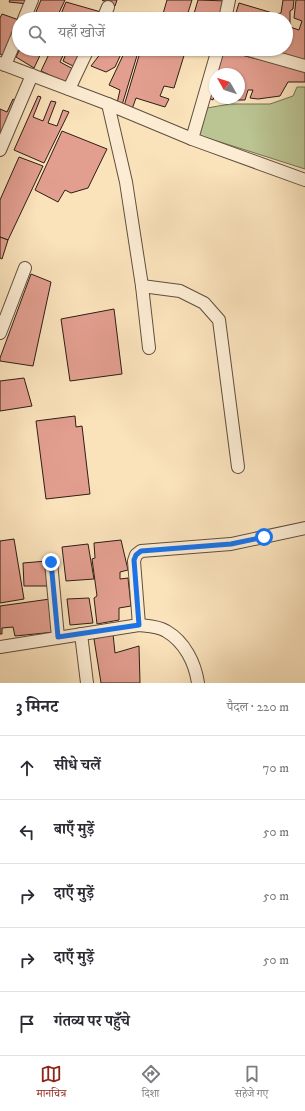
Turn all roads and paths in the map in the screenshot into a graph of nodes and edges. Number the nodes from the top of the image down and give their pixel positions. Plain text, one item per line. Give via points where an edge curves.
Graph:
1 (32, 0) edge
2 (229, 0) edge
3 (108, 7) dead end
4 (27, 12) edge
5 (106, 12) edge
6 (226, 12) edge
7 (12, 46) edge
8 (84, 56) edge
9 (216, 56) edge
10 (270, 56) edge
11 (3, 64) edge
12 (305, 66) edge
13 (32, 75) junction
14 (68, 89) junction
15 (108, 104) junction
16 (192, 139) junction
17 (0, 150) edge
18 (305, 180) edge
19 (25, 268) dead end
20 (142, 286) junction
21 (0, 333) edge
22 (149, 348) dead end
23 (238, 467) dead end
24 (305, 528) edge
25 (51, 562) dead end
26 (139, 625) junction
27 (81, 634) junction
28 (58, 637) junction
29 (0, 647) edge
30 (86, 683) edge
31 (198, 683) edge

1 - 4 street
2 - 6 street
3 - 5 street
7 - 11 street
8 - 14 street
9 - 16 street
10 - 12 street
11 - 13 street
13 - 14 street
13 - 17 street
14 - 15 street
15 - 16 street
15 - 20 street via 126,182
16 - 18 street
19 - 21 street
20 - 22 street
20 - 23 street via 180,291 204,303 219,320
24 - 26 street via 231,544 141,551 134,560
25 - 28 street
26 - 27 street
26 - 31 street via 167,631 192,660
27 - 28 street
27 - 30 street
28 - 29 street

